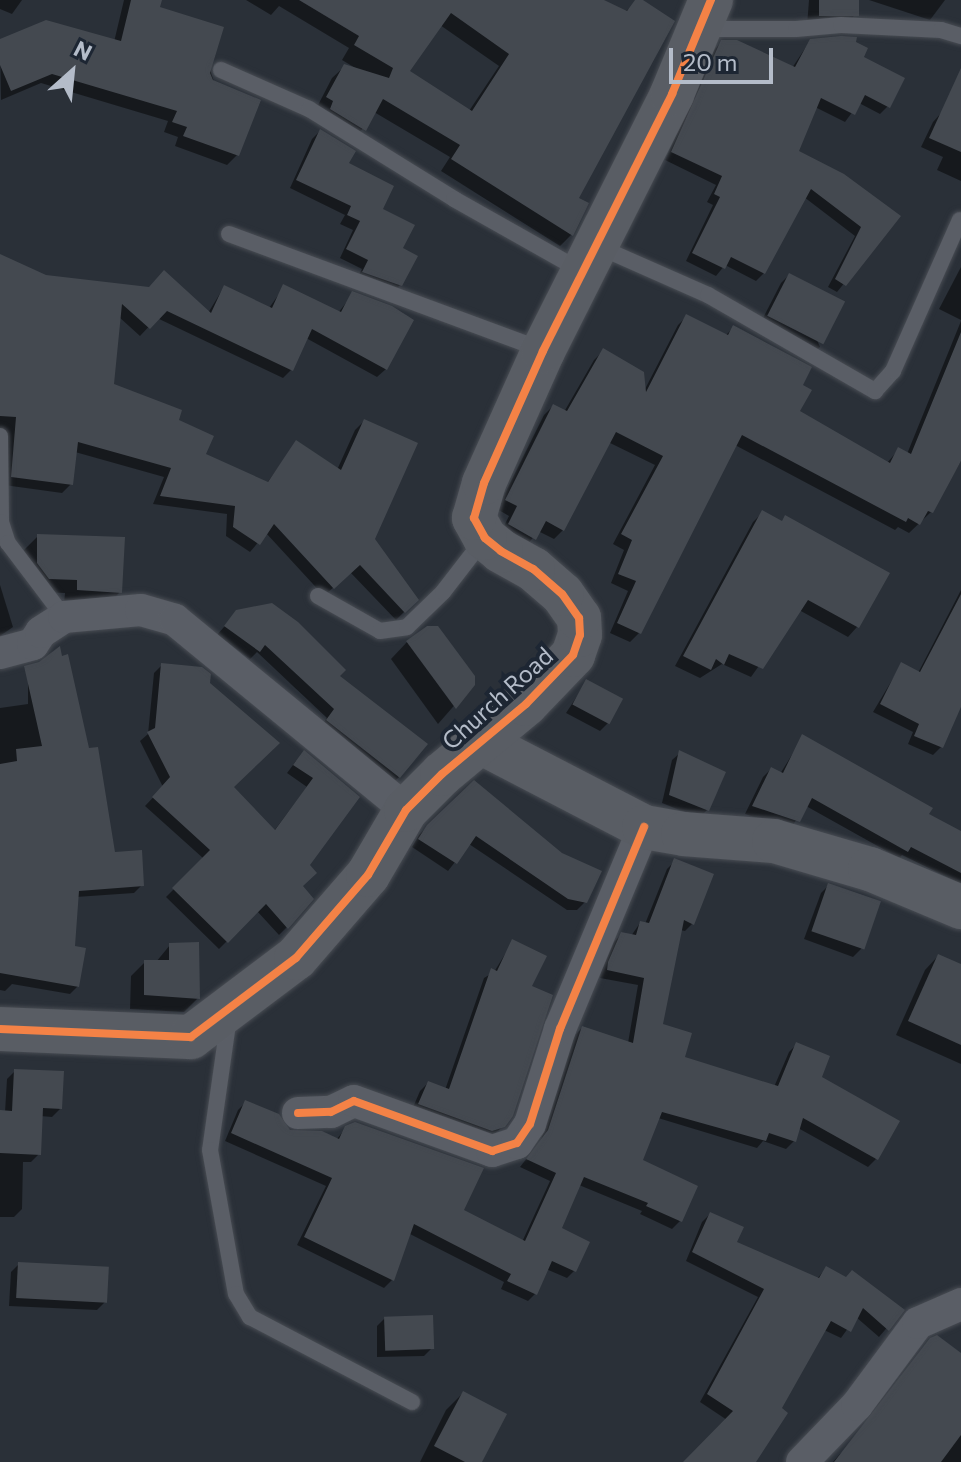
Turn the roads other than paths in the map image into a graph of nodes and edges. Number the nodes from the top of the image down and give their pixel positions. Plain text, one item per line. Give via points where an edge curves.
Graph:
1 (701, 8) edge
2 (961, 36) edge
3 (221, 70) dead end
4 (960, 220) edge
5 (229, 234) dead end
6 (589, 258) junction
7 (543, 351) junction
8 (0, 436) edge
9 (485, 538) junction
10 (318, 596) dead end
11 (64, 617) junction
12 (0, 653) edge
13 (480, 742) junction
14 (406, 810) junction
15 (644, 827) junction
16 (961, 907) edge
17 (230, 1007) junction
18 (0, 1029) edge
19 (298, 1113) dead end
20 (961, 1304) edge
21 (412, 1402) dead end
22 (802, 1462) edge

1 - 2 lane via 796,29 841,25 941,30
1 - 6 street via 672,94
3 - 6 lane via 309,109 454,199
4 - 6 lane via 893,371 875,391 708,295
5 - 7 lane
6 - 7 street
7 - 9 street via 484,483 474,518
8 - 11 lane via 1,522 8,543
9 - 10 lane via 443,592 407,627 380,631
9 - 13 street, Church Road via 562,594 579,618 580,635 573,655
11 - 12 street via 33,644
11 - 14 street via 141,610 175,620
13 - 14 street, Church Road
13 - 15 street, Church Road
14 - 17 street, Church Road via 368,875 296,958
15 - 16 street, Church Road via 774,841 870,869
15 - 19 street via 560,1029 530,1124 517,1143 492,1151 354,1101 331,1112
17 - 18 street, Church Road via 191,1037
17 - 21 lane via 210,1150 236,1294 250,1317
20 - 22 street via 918,1323 873,1385

